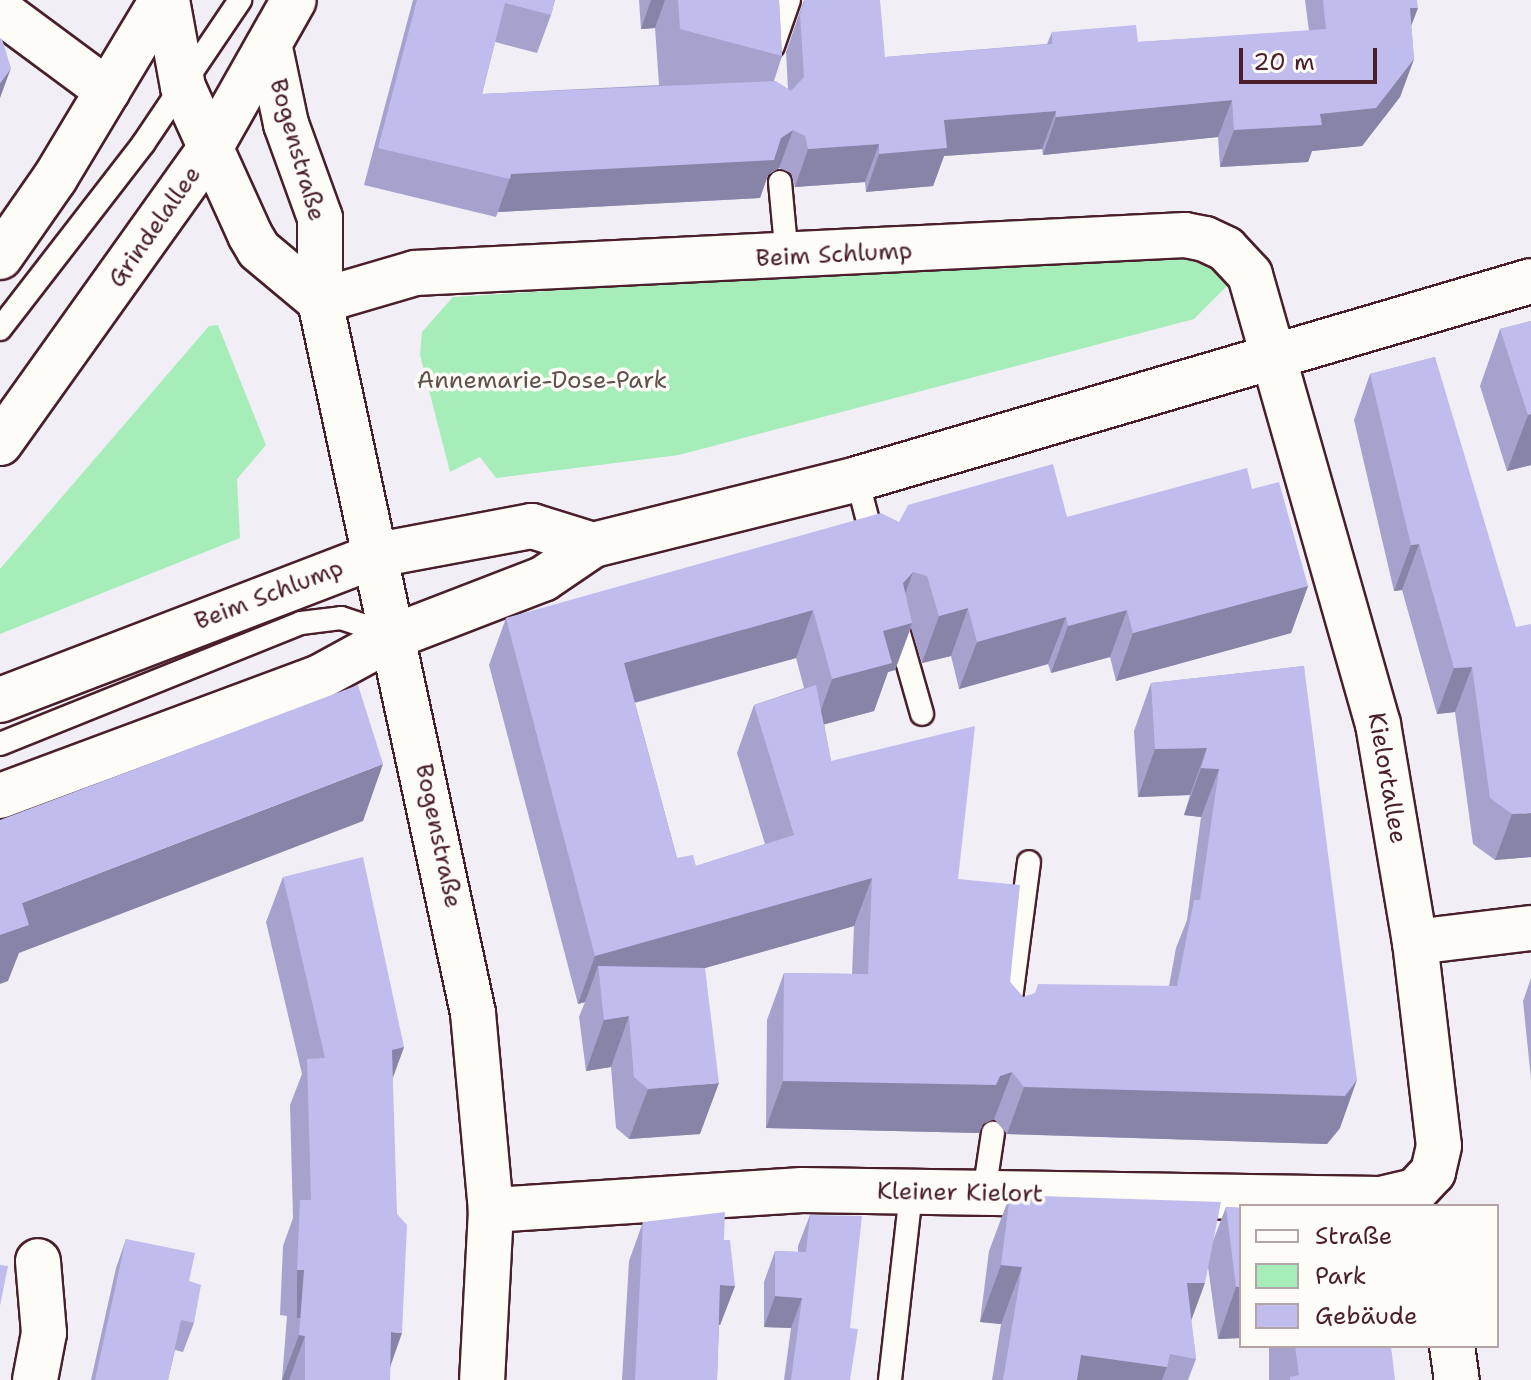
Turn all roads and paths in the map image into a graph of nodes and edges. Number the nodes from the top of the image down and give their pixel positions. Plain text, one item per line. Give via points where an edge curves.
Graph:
1 (165, 0) edge
2 (240, 0) edge
3 (294, 0) edge
4 (789, 0) edge
5 (0, 11) edge
6 (270, 48) junction
7 (774, 76) edge
8 (183, 87) junction
9 (108, 91) junction
10 (209, 150) junction
11 (780, 182) edge
12 (0, 257) edge
13 (787, 257) junction
14 (1531, 281) edge
15 (320, 301) junction
16 (0, 329) edge
17 (1277, 358) junction
18 (0, 443) edge
19 (857, 479) junction
20 (593, 545) junction
21 (377, 555) junction
22 (877, 556) edge
23 (899, 633) edge
24 (395, 636) junction
25 (0, 700) edge
26 (922, 714) dead end
27 (0, 744) edge
28 (0, 796) edge
29 (1029, 862) dead end
30 (1531, 928) edge
31 (1415, 942) junction
32 (1007, 1031) edge
33 (993, 1133) dead end
34 (911, 1192) junction
35 (984, 1193) junction
36 (1427, 1194) edge
37 (491, 1210) junction
38 (38, 1261) dead end
39 (1452, 1348) edge
40 (35, 1380) edge
41 (482, 1380) edge
42 (890, 1380) edge
43 (1457, 1380) edge

1 - 8 street
1 - 9 street
2 - 8 lane
3 - 6 street, Grindelallee
4 - 7 lane via 772,50
5 - 9 street
6 - 10 street, Grindelallee
6 - 15 street, Bogenstraße via 286,124 320,218
8 - 10 street
8 - 16 lane
9 - 12 street
10 - 15 street via 259,250
10 - 18 street, Grindelallee
11 - 13 lane
13 - 15 street, Beim Schlump via 415,273
13 - 17 street, Beim Schlump via 1185,235 1205,239 1226,249 1250,275
14 - 17 street
15 - 21 street, Bogenstraße
17 - 19 street
17 - 31 street, Kielortallee via 1364,659
19 - 20 street
19 - 22 lane
20 - 21 street, Beim Schlump via 532,526
20 - 24 street via 543,579
21 - 24 street, Bogenstraße
21 - 25 street, Beim Schlump
23 - 26 lane
24 - 27 lane, Beim Schlump via 341,618 301,623
24 - 28 street via 318,678
24 - 37 street, Bogenstraße via 473,1013
29 - 32 lane
30 - 31 street
31 - 36 street, Kielortallee via 1439,1146
33 - 35 lane
34 - 35 street, Kleiner Kielort
34 - 37 street, Kleiner Kielort via 735,1192
34 - 42 lane
35 - 36 street, Kleiner Kielort via 1389,1199
37 - 41 street, Bogenstraße
38 - 40 street via 44,1333
39 - 43 street

